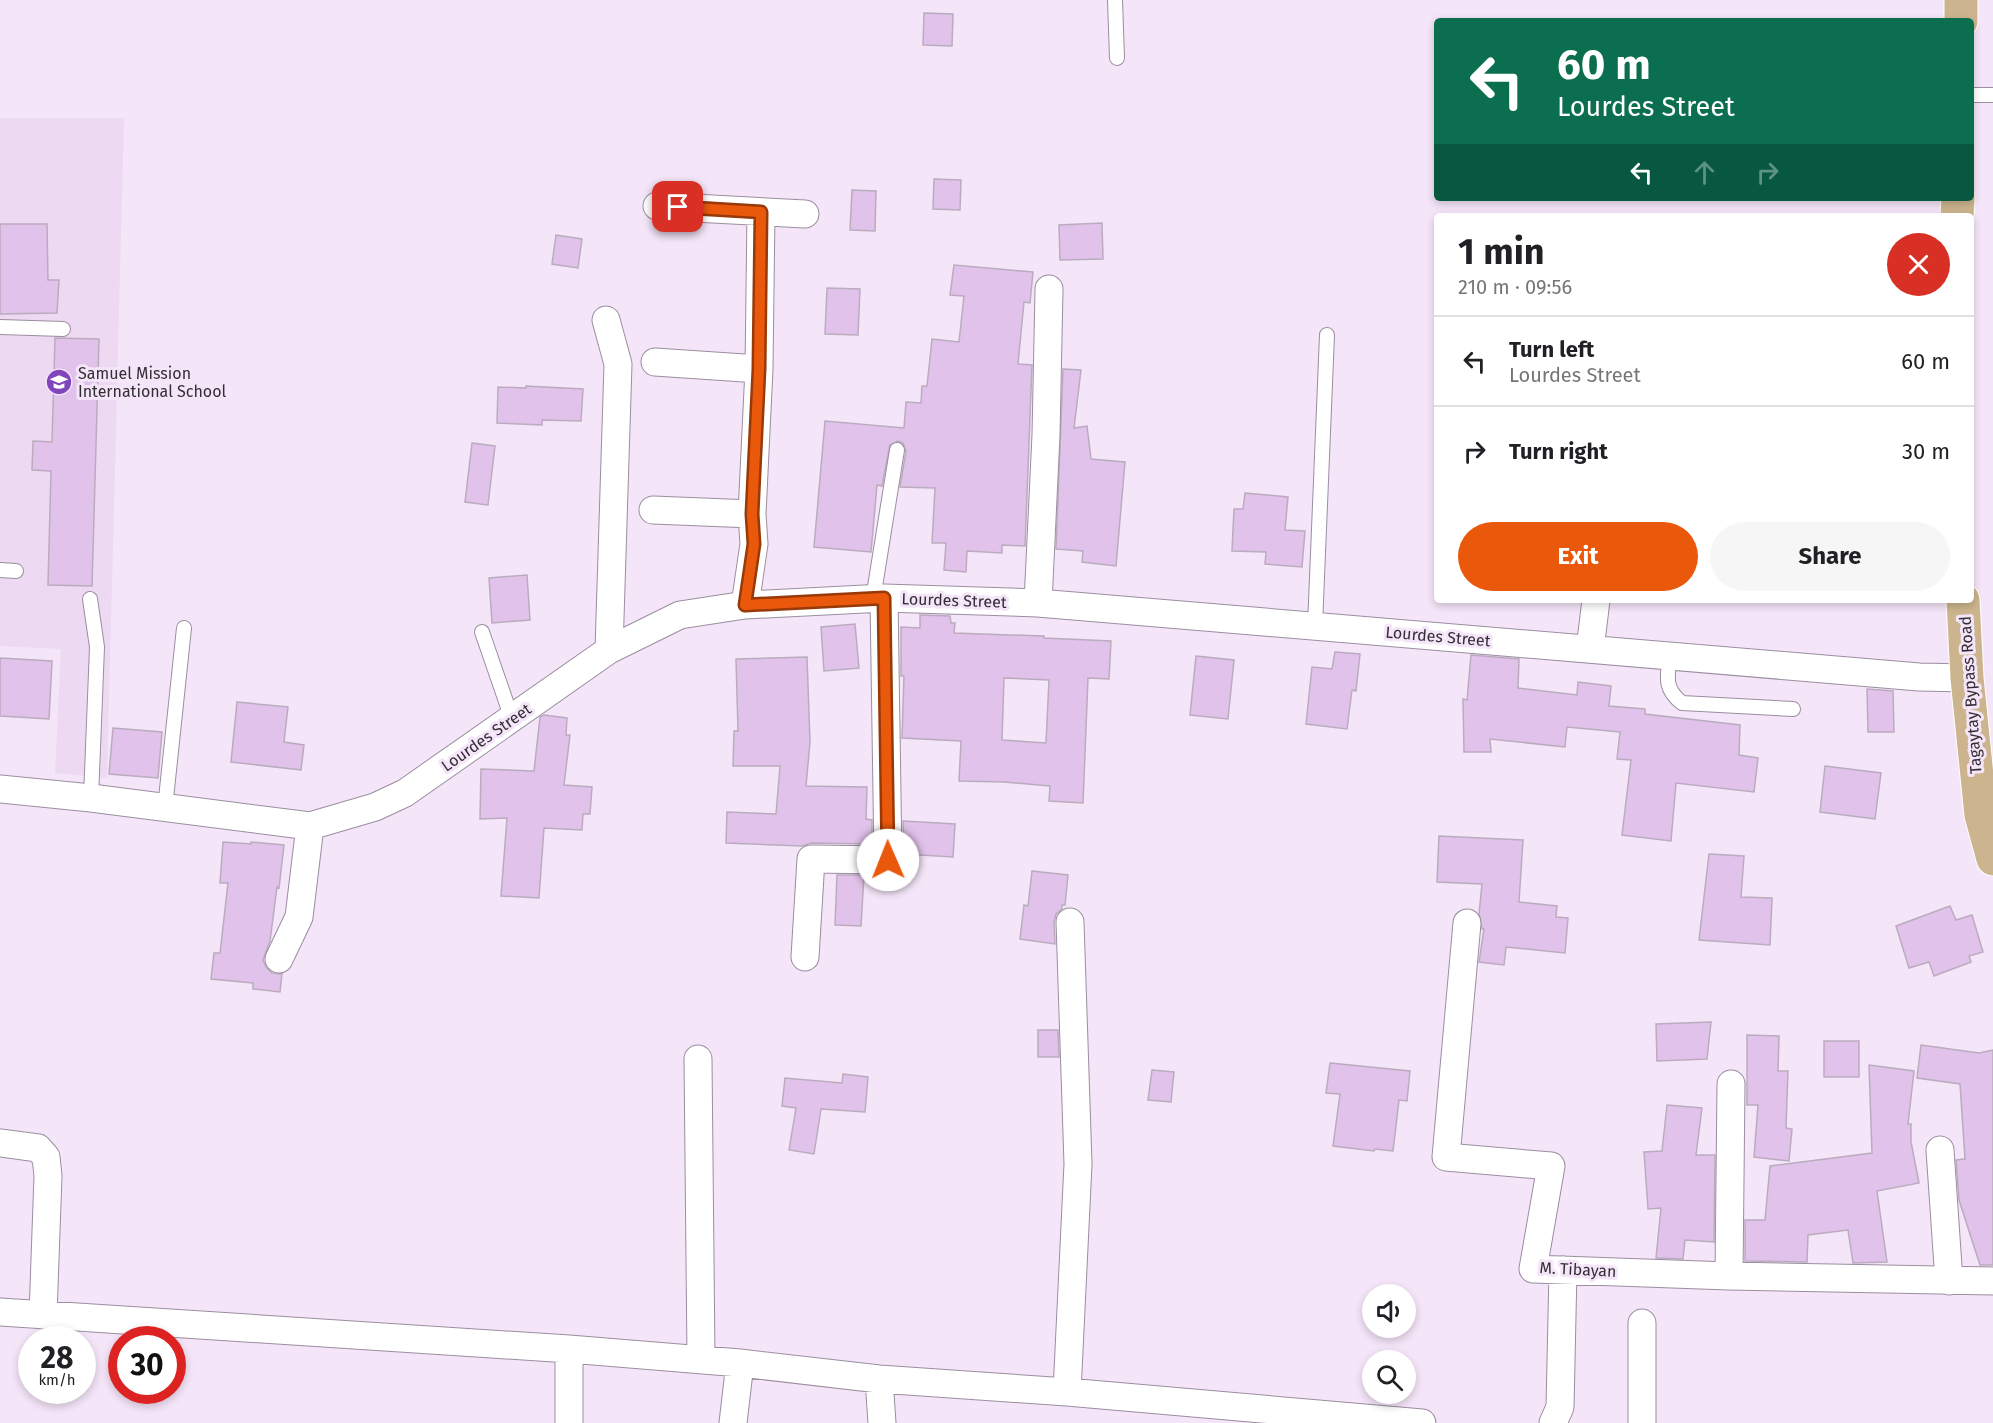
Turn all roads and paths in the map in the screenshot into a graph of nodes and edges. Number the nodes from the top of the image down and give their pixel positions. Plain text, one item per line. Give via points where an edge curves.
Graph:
1 (1115, 0) edge
2 (1961, 0) edge
3 (1960, 18) edge
4 (1116, 58) dead end
5 (1974, 95) edge
6 (1993, 95) edge
7 (657, 206) dead end
8 (761, 212) junction
9 (805, 214) dead end
10 (1049, 289) dead end
11 (606, 320) dead end
12 (0, 327) edge
13 (63, 328) dead end
14 (1327, 335) dead end
15 (655, 362) dead end
16 (759, 369) junction
17 (897, 450) dead end
18 (654, 510) dead end
19 (752, 514) junction
20 (0, 570) edge
21 (16, 571) dead end
22 (879, 598) junction
23 (90, 599) dead end
24 (1038, 603) junction
25 (1596, 603) edge
26 (1963, 603) edge
27 (745, 605) junction
28 (1315, 626) junction
29 (184, 628) dead end
30 (482, 632) dead end
31 (1590, 648) junction
32 (609, 650) junction
33 (1670, 656) junction
34 (1967, 678) junction
35 (1793, 709) dead end
36 (512, 719) junction
37 (0, 789) edge
38 (91, 798) junction
39 (165, 808) junction
40 (310, 826) junction
41 (1993, 859) edge
42 (1070, 922) dead end
43 (1467, 923) dead end
44 (805, 957) dead end
45 (279, 958) dead end
46 (698, 1059) dead end
47 (1731, 1084) dead end
48 (0, 1143) edge
49 (1940, 1150) dead end
50 (1563, 1270) junction
51 (1729, 1275) junction
52 (1949, 1281) junction
53 (1993, 1281) edge
54 (0, 1312) edge
55 (43, 1315) junction
56 (1642, 1323) dead end
57 (569, 1349) junction
58 (701, 1359) junction
59 (740, 1363) junction
60 (879, 1379) junction
61 (1067, 1392) junction
62 (569, 1423) edge
63 (733, 1423) edge
64 (882, 1423) edge
65 (1422, 1423) edge
66 (1553, 1423) edge
67 (1642, 1423) edge

1 - 4 lane
2 - 3 main road
5 - 6 lane
7 - 8 street
8 - 9 street
8 - 16 street
10 - 24 street
11 - 32 street via 618,364
12 - 13 lane
14 - 28 lane
15 - 16 street
16 - 19 street
17 - 22 lane
18 - 19 street
19 - 27 street via 754,544
20 - 21 lane
22 - 24 street, Lourdes Street
22 - 27 street, Lourdes Street
22 - 44 street via 888,860 811,859
23 - 38 lane via 97,647
24 - 28 street, Lourdes Street
25 - 31 street
26 - 34 main road, Tagaytay Bypass Road
27 - 32 street, Lourdes Street via 680,615
28 - 31 street, Lourdes Street
29 - 39 lane
30 - 36 lane
31 - 33 street, Lourdes Street
32 - 36 street, Lourdes Street
33 - 34 street, Lourdes Street
33 - 35 lane via 1667,680 1672,695 1682,703
34 - 41 main road, Tagaytay Bypass Road via 1980,815
36 - 40 street, Lourdes Street via 405,793 375,807
37 - 38 street, Lourdes Street
38 - 39 street, Lourdes Street
39 - 40 street, Lourdes Street
40 - 45 street via 299,917
42 - 61 street via 1078,1164
43 - 50 street, M. Tibayan via 1446,1157 1551,1166 1533,1269
46 - 58 street
47 - 51 street
48 - 55 street via 38,1148 46,1157
49 - 52 street
50 - 51 street, M. Tibayan
50 - 66 street via 1560,1407
51 - 52 street, M. Tibayan
52 - 53 street, M. Tibayan
54 - 55 street
55 - 57 street
56 - 67 street
57 - 58 street
57 - 62 street
58 - 59 street
59 - 60 street
59 - 63 street
60 - 61 street
60 - 64 street
61 - 65 street

